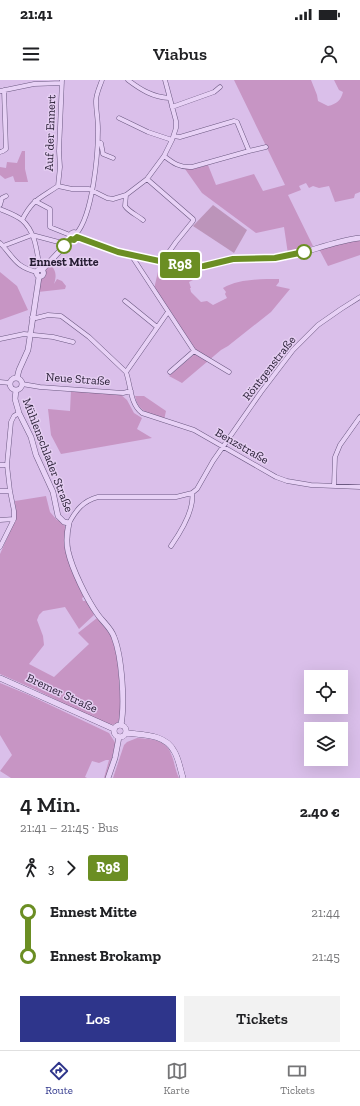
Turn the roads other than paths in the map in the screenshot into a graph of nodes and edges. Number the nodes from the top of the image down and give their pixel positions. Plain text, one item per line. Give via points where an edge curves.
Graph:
1 (102, 80) edge
2 (128, 80) edge
3 (166, 80) edge
4 (62, 82) edge
5 (220, 87) dead end
6 (2, 90) edge
7 (169, 98) junction
8 (172, 107) junction
9 (119, 118) dead end
10 (173, 138) junction
11 (98, 142) junction
12 (266, 146) dead end
13 (249, 151) junction
14 (0, 152) edge
15 (164, 156) junction
16 (113, 158) dead end
17 (147, 179) junction
18 (58, 186) junction
19 (92, 190) junction
20 (126, 195) junction
21 (6, 196) dead end
22 (35, 201) junction
23 (0, 205) edge
24 (0, 209) edge
25 (22, 220) junction
26 (143, 220) dead end
27 (32, 235) junction
28 (74, 236) junction
29 (360, 238) edge
30 (2, 244) edge
31 (66, 244) junction
32 (130, 254) junction
33 (162, 262) junction
34 (39, 272) junction
35 (360, 297) edge
36 (125, 301) dead end
37 (168, 312) junction
38 (32, 318) junction
39 (157, 327) junction
40 (30, 334) junction
41 (0, 339) edge
42 (73, 342) dead end
43 (194, 351) junction
44 (126, 372) junction
45 (170, 372) dead end
46 (229, 372) dead end
47 (17, 378) junction
48 (0, 382) edge
49 (10, 383) junction
50 (22, 384) junction
51 (16, 390) junction
52 (131, 391) junction
53 (18, 413) junction
54 (360, 417) edge
55 (223, 447) junction
56 (0, 465) edge
57 (7, 465) junction
58 (334, 486) junction
59 (360, 487) edge
60 (0, 491) edge
61 (10, 491) junction
62 (192, 493) junction
63 (0, 520) edge
64 (14, 520) junction
65 (69, 523) junction
66 (0, 546) edge
67 (171, 546) dead end
68 (0, 678) edge
69 (122, 725) junction
70 (114, 729) junction
71 (126, 733) junction
72 (119, 737) junction
73 (108, 778) edge
74 (183, 778) edge

1 - 11 street via 96,99
2 - 7 street via 140,90
3 - 7 street
4 - 6 street
4 - 18 street, Auf der Ennert
5 - 8 street via 214,92
6 - 14 street via 6,149
7 - 8 street
8 - 10 street via 176,121
9 - 10 street via 148,132
10 - 13 street via 234,121 237,122
10 - 15 street
11 - 16 street via 101,143 103,154
11 - 19 street
12 - 13 street
13 - 15 street via 192,167 180,167
15 - 17 street
17 - 20 street
17 - 33 street via 193,219
18 - 19 street
18 - 22 street
19 - 20 street via 113,199
19 - 28 street via 84,221
20 - 26 street via 125,206
21 - 23 street via 2,198
22 - 25 street via 29,206
22 - 28 street via 50,209 50,227
24 - 25 street
25 - 27 street
27 - 30 street
27 - 31 street
27 - 34 street
28 - 31 street
28 - 32 street
29 - 33 street via 275,258 233,259 195,267
30 - 34 street via 23,268
31 - 34 street
32 - 33 street
32 - 37 street
34 - 38 street
35 - 55 street, Röntgenstraße via 318,325 293,350
36 - 39 street
37 - 39 street
37 - 43 street
38 - 40 street
38 - 44 street via 61,316 89,337
39 - 44 street
40 - 41 street
40 - 42 street
40 - 47 street via 27,355
43 - 45 street
43 - 46 street
44 - 52 street, Benzstraße
47 - 49 street
47 - 50 street
48 - 49 street
49 - 51 street
50 - 51 street
50 - 52 street, Neue Straße via 123,393
51 - 53 street, Mühlenschlader Straße
52 - 55 street, Benzstraße via 134,405 142,413 194,430
53 - 57 street via 11,422
53 - 65 street, Mühlenschlader Straße via 32,437 36,455 53,492 58,516
54 - 58 street via 340,445 335,457
55 - 58 street, Benzstraße via 279,478 298,483
55 - 62 street, Röntgenstraße
56 - 57 street
57 - 61 street
58 - 59 street, Benzstraße
60 - 61 street
61 - 64 street
62 - 65 street via 176,498 98,497 80,506
62 - 67 street via 193,498 185,524
63 - 64 street
64 - 66 street
65 - 69 street, Mühlenschlader Straße via 67,538 70,557 97,613 113,634 118,649
68 - 70 main road, Bremer Straße
69 - 70 main road
69 - 71 main road
70 - 72 main road via 115,735
71 - 72 main road
71 - 74 main road via 151,736 168,743 174,750
72 - 73 street

